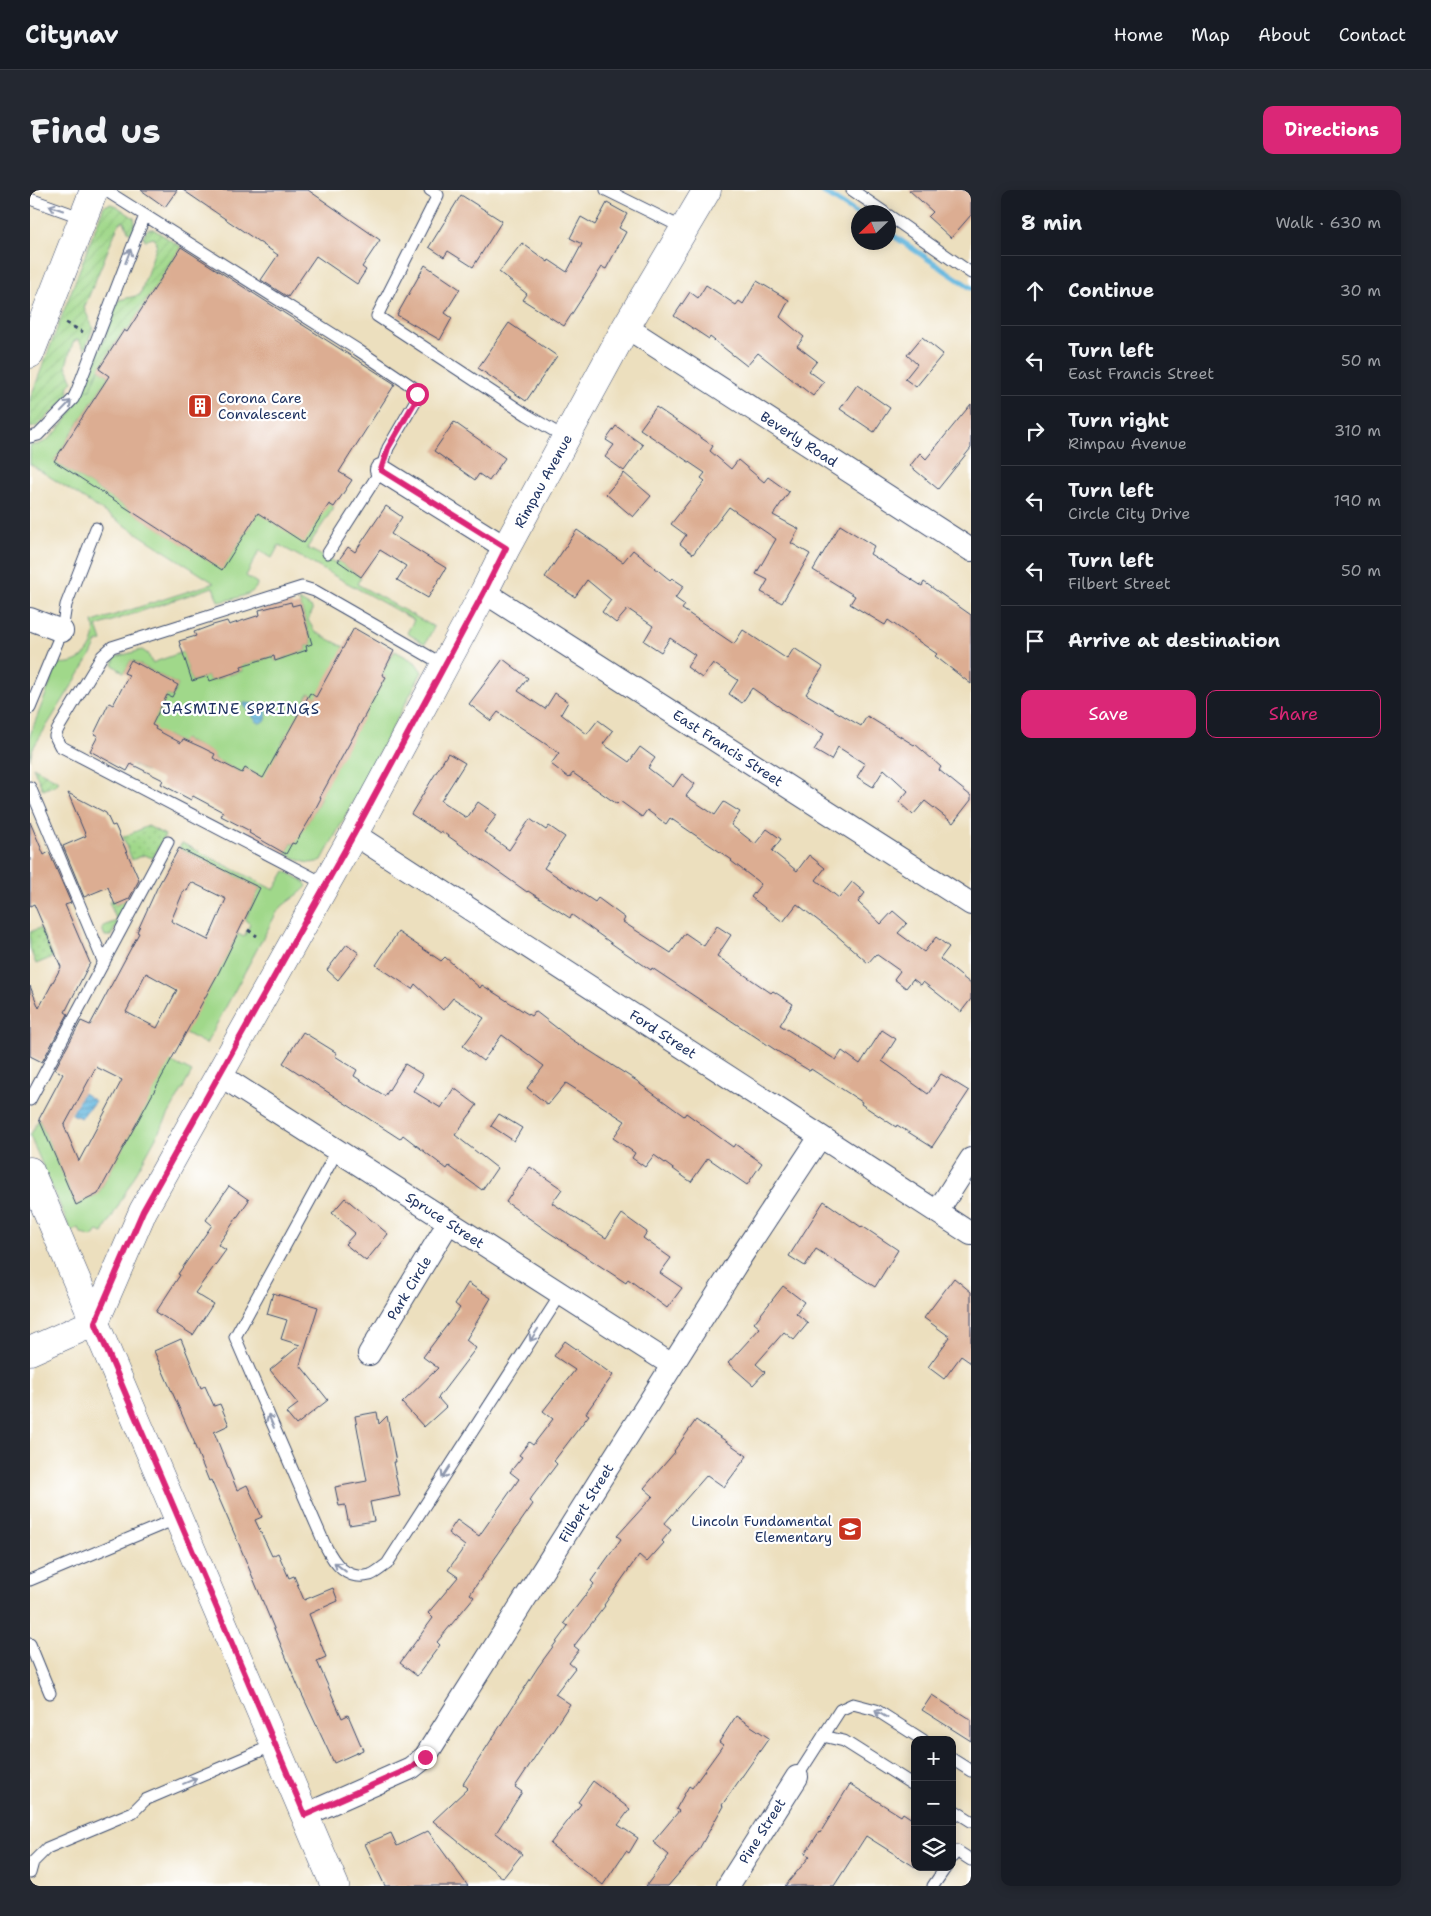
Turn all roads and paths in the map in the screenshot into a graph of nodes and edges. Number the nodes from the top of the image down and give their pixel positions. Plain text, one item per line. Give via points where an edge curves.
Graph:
1 (94, 190) edge
2 (105, 190) edge
3 (430, 190) edge
4 (606, 190) edge
5 (707, 190) edge
6 (852, 190) edge
7 (30, 199) edge
8 (874, 205) edge
9 (145, 216) junction
10 (83, 218) junction
11 (896, 221) edge
12 (685, 229) junction
13 (971, 273) edge
14 (66, 323) dead end
15 (626, 327) junction
16 (83, 332) dead end
17 (31, 350) edge
18 (30, 437) edge
19 (566, 438) junction
20 (381, 470) junction
21 (96, 528) dead end
22 (506, 548) junction
23 (971, 550) edge
24 (328, 553) dead end
25 (484, 592) junction
26 (30, 619) edge
27 (62, 631) junction
28 (444, 665) junction
29 (30, 708) edge
30 (30, 787) edge
31 (354, 834) junction
32 (168, 842) dead end
33 (325, 884) junction
34 (971, 904) edge
35 (248, 930) dead end
36 (258, 936) dead end
37 (104, 963) junction
38 (218, 1074) junction
39 (30, 1100) edge
40 (820, 1136) junction
41 (337, 1151) junction
42 (971, 1159) edge
43 (30, 1171) edge
44 (937, 1212) junction
45 (449, 1222) junction
46 (971, 1234) edge
47 (561, 1294) junction
48 (95, 1322) junction
49 (30, 1351) edge
50 (369, 1354) dead end
51 (672, 1365) junction
52 (178, 1518) junction
53 (30, 1580) edge
54 (30, 1644) edge
55 (50, 1693) dead end
56 (823, 1736) junction
57 (917, 1736) edge
58 (274, 1745) junction
59 (956, 1762) edge
60 (971, 1771) edge
61 (797, 1777) joint
62 (911, 1783) edge
63 (956, 1812) edge
64 (305, 1815) junction
65 (971, 1821) edge
66 (956, 1851) edge
67 (971, 1860) edge
68 (943, 1871) edge
69 (30, 1873) edge
70 (335, 1886) edge
71 (728, 1886) edge
72 (933, 1886) edge

1 - 10 main road
2 - 9 lane
3 - 19 lane via 438,195 377,316
4 - 12 lane
5 - 12 main road, Rimpau Avenue
6 - 8 lane
10 -> 7 lane
18 -> 9 lane via 38,435 73,399
9 - 20 lane via 416,389 416,400 388,448
10 - 17 main road
11 - 13 lane
12 - 15 main road, Rimpau Avenue
14 - 16 path
15 - 19 main road, Rimpau Avenue
15 - 23 street, Beverly Road
19 - 22 main road, Rimpau Avenue
20 - 22 street
20 - 24 lane
21 - 27 lane via 66,605
22 - 25 main road, Rimpau Avenue
25 - 28 main road, Rimpau Avenue
25 - 34 street, East Francis Street
26 - 27 street
27 - 29 lane
28 - 31 main road, Rimpau Avenue
28 - 33 lane via 315,591 302,587 112,647 102,656 58,728 55,736 60,746
30 - 37 lane
31 - 33 main road, Rimpau Avenue
31 - 40 street, Ford Street
32 - 37 lane
33 - 38 main road, Rimpau Avenue
35 - 36 path
37 - 39 lane
38 - 41 street, Spruce Street
38 - 48 main road, Rimpau Avenue via 143,1211
40 - 44 street, Ford Street
40 - 51 street, Filbert Street
41 - 45 street, Spruce Street
47 -> 41 lane via 387,1564 371,1574 352,1576 335,1564 325,1545 235,1337
42 - 44 street
43 - 48 main road
44 - 46 street, Ford Street
45 - 47 street, Spruce Street
45 - 50 street, Park Circle
47 - 51 street, Spruce Street
48 - 49 main road
48 - 52 main road
51 - 64 street, Filbert Street via 425,1757 411,1768
52 - 53 lane
52 - 58 main road
54 - 55 lane
57 -> 56 lane via 876,1710 853,1704 840,1710
56 - 61 lane
56 - 62 lane via 844,1741
58 - 64 main road
69 -> 58 lane via 33,1862 47,1848 133,1812 145,1800
59 - 60 lane
61 - 71 street, Pine Street
63 - 65 lane
64 - 70 main road
66 - 67 lane
68 - 72 lane

